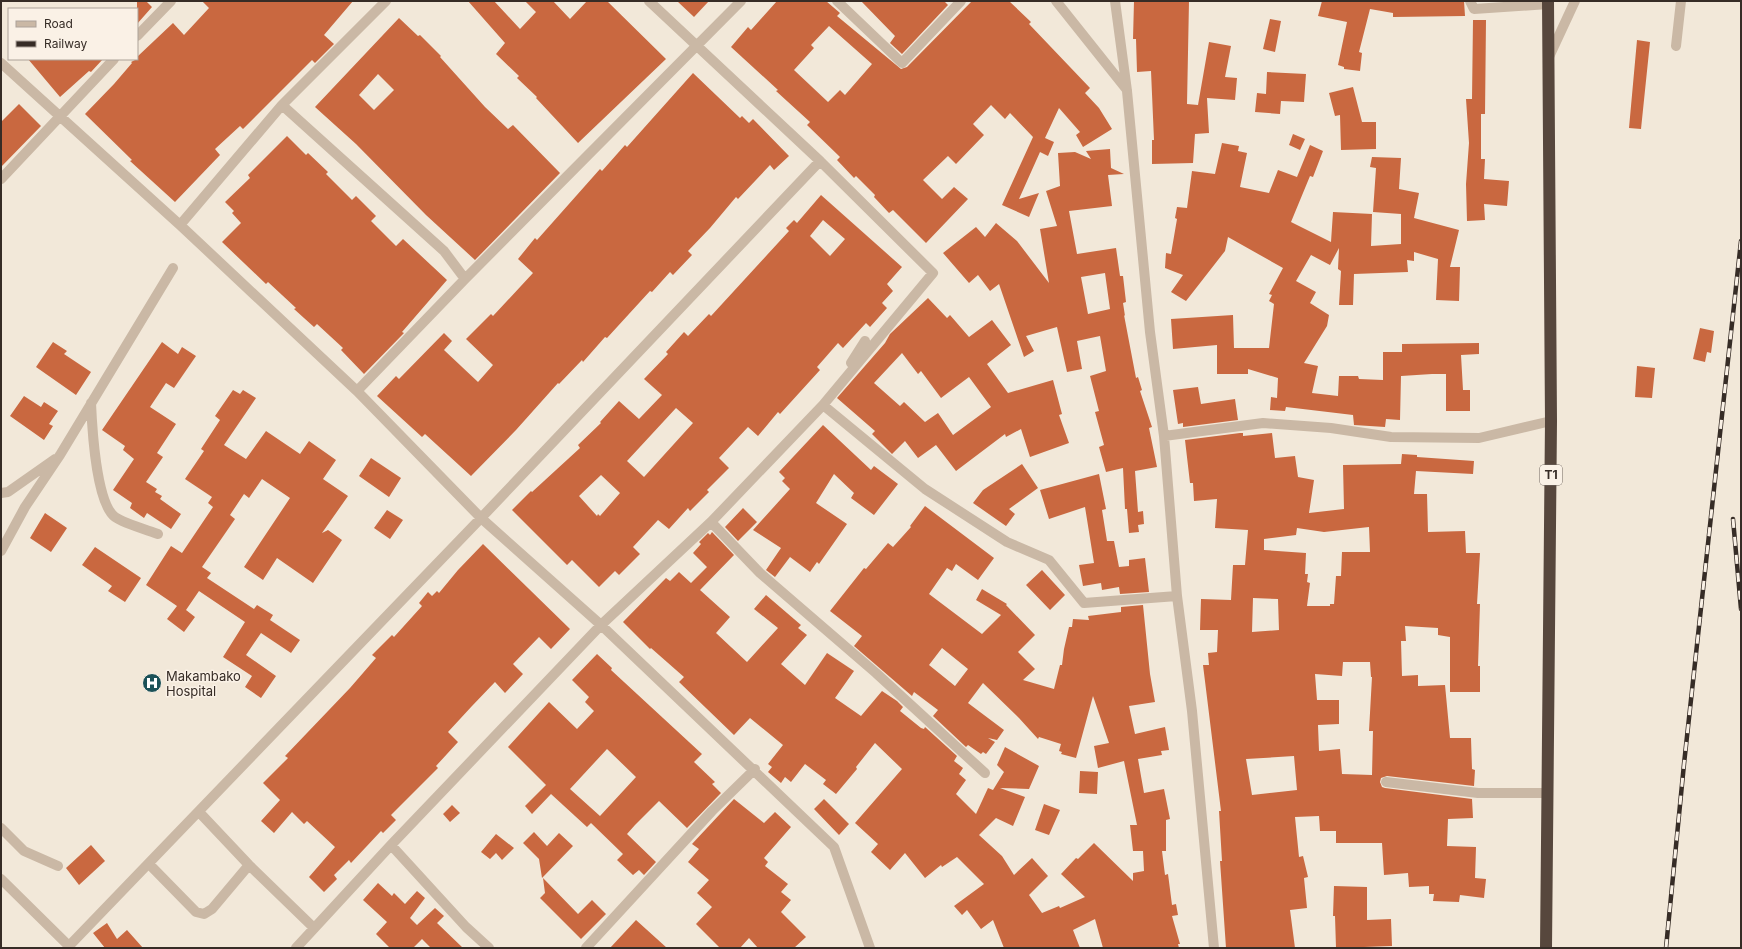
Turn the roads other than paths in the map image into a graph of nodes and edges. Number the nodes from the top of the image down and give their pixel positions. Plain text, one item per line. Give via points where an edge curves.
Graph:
1 (171, 1) edge
2 (386, 1) edge
3 (649, 1) edge
4 (741, 1) edge
5 (837, 1) edge
6 (961, 1) edge
7 (1056, 1) edge
8 (1115, 1) edge
9 (1470, 1) edge
10 (1575, 1) edge
11 (1681, 1) edge
12 (1548, 2) edge
13 (138, 35) edge
14 (697, 45) junction
15 (1676, 46) dead end
16 (1549, 58) junction
17 (113, 60) edge
18 (1, 63) edge
19 (1127, 91) junction
20 (282, 105) junction
21 (60, 116) junction
22 (820, 161) junction
23 (1, 179) edge
24 (180, 224) junction
25 (173, 268) dead end
26 (465, 279) junction
27 (865, 341) dead end
28 (357, 391) junction
29 (91, 403) junction
30 (823, 404) junction
31 (1551, 421) junction
32 (1164, 436) junction
33 (60, 456) junction
34 (1, 493) edge
35 (481, 518) junction
36 (711, 522) junction
37 (158, 534) dead end
38 (1, 551) edge
39 (1177, 596) junction
40 (622, 612) dead end
41 (601, 625) junction
42 (755, 770) junction
43 (985, 773) dead end
44 (1386, 782) dead end
45 (1548, 793) junction
46 (199, 812) junction
47 (1, 828) edge
48 (391, 845) junction
49 (149, 864) junction
50 (249, 865) junction
51 (58, 866) dead end
52 (1, 879) edge
53 (314, 928) junction
54 (70, 947) edge
55 (296, 948) edge
56 (489, 948) edge
57 (586, 948) edge
58 (870, 948) edge
59 (1214, 948) edge
60 (1546, 948) edge

1 - 13 street
2 - 20 street
3 - 14 street
4 - 14 street
5 - 6 street via 902,62
7 - 19 street
8 - 19 street
9 - 12 street via 1474,8
10 - 16 street
11 - 15 street
12 - 16 highway, T1
14 - 22 street
14 - 26 street
16 - 31 highway, T1
17 - 21 street
18 - 21 street
19 - 32 street via 1150,332
20 - 24 street
20 - 26 street via 444,251
21 - 23 street
21 - 24 street
22 - 30 street via 933,273
22 - 35 street
24 - 28 street
25 - 29 street
26 - 28 street
27 - 30 street
28 - 35 street
29 - 33 street
29 - 37 street via 92,435 103,498 114,516
30 - 36 street
30 - 39 street via 925,489 1006,542 1050,560 1084,603
31 - 32 street via 1479,438 1391,437 1331,428 1263,423
31 - 45 highway, T1
32 - 39 street
33 - 34 street via 8,492
33 - 38 street via 25,507
35 - 41 street
35 - 46 street
36 - 40 street
36 - 41 street
36 - 43 street via 760,573 876,673
39 - 59 street via 1192,711
41 - 42 street
41 - 48 street
42 - 57 street via 712,811
42 - 58 street via 834,847
44 - 45 street via 1478,793
45 - 60 highway, T1
46 - 49 street
46 - 50 street
47 - 51 street via 24,850
48 - 53 street
48 - 56 street via 466,927
49 - 50 street via 196,912 204,914 212,909
49 - 54 street
50 - 53 street
52 - 54 street
53 - 55 street

